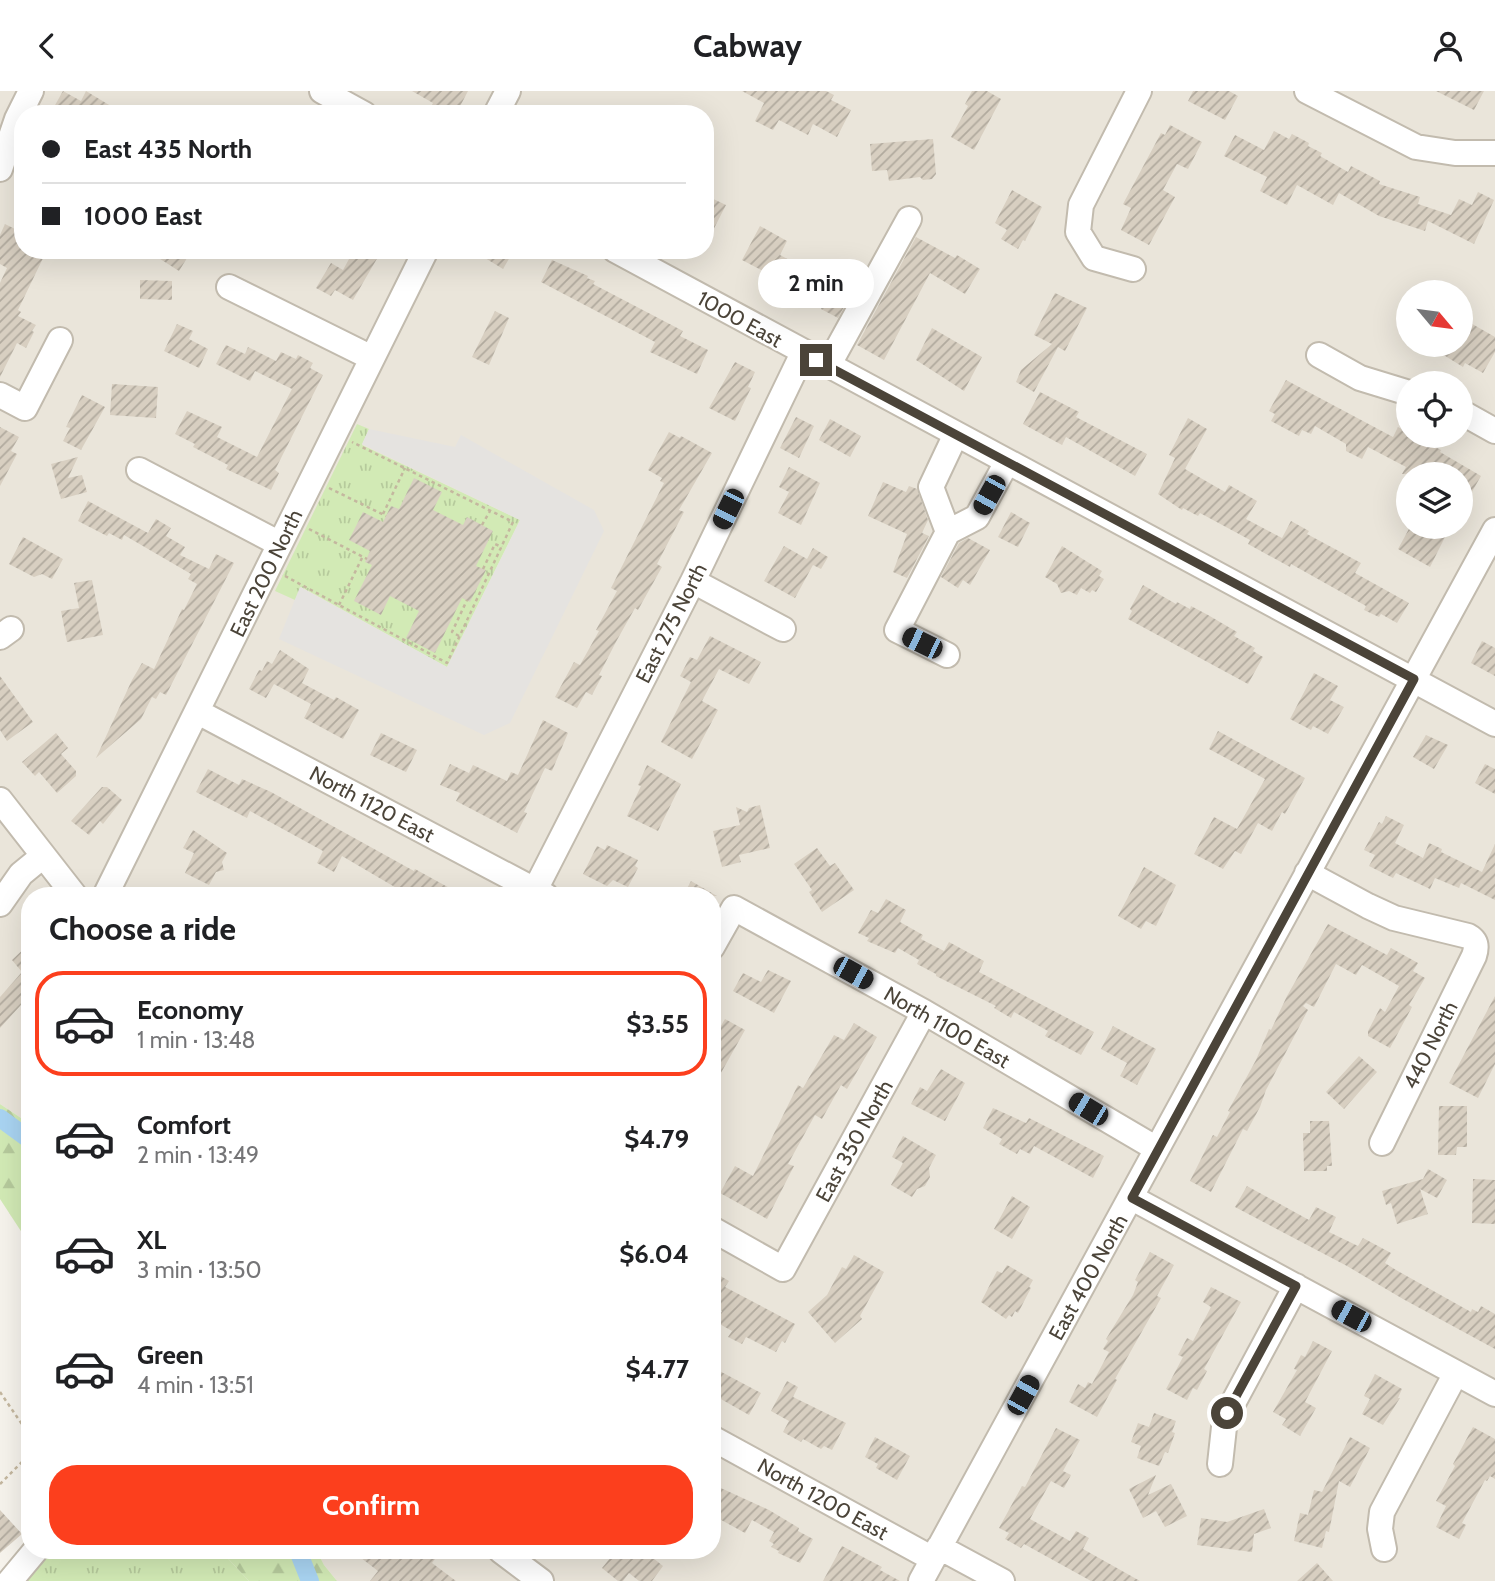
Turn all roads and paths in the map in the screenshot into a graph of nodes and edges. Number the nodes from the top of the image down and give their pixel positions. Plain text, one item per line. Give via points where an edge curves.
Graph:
1 (321, 91) edge
2 (1139, 91) edge
3 (1307, 91) edge
4 (347, 105) edge
5 (14, 128) edge
6 (1495, 153) edge
7 (0, 169) edge
8 (909, 219) dead end
9 (422, 259) edge
10 (631, 259) edge
11 (1133, 269) dead end
12 (229, 287) dead end
13 (60, 340) dead end
14 (803, 353) junction
15 (1319, 355) dead end
16 (372, 358) junction
17 (828, 366) junction
18 (1396, 389) edge
19 (0, 395) edge
20 (1473, 419) edge
21 (1495, 431) edge
22 (956, 434) junction
23 (349, 441) dead end
24 (1007, 462) junction
25 (405, 468) junction
26 (139, 470) dead end
27 (326, 487) dead end
28 (489, 510) junction
29 (482, 525) dead end
30 (306, 527) dead end
31 (1495, 530) edge
32 (948, 532) junction
33 (280, 544) junction
34 (502, 547) junction
35 (483, 569) dead end
36 (283, 575) dead end
37 (693, 581) junction
38 (467, 600) dead end
39 (339, 605) junction
40 (782, 629) dead end
41 (459, 636) junction
42 (947, 655) dead end
43 (1414, 679) junction
44 (198, 712) junction
45 (1495, 724) edge
46 (0, 800) edge
47 (43, 856) junction
48 (1307, 873) junction
49 (68, 887) edge
50 (110, 887) edge
51 (529, 887) edge
52 (543, 887) edge
53 (0, 904) edge
54 (721, 931) edge
55 (924, 1012) junction
56 (1382, 1143) dead end
57 (1157, 1149) junction
58 (1132, 1198) junction
59 (721, 1234) edge
60 (1296, 1286) junction
61 (1456, 1373) junction
62 (0, 1392) edge
63 (1495, 1394) edge
64 (21, 1423) edge
65 (721, 1443) edge
66 (21, 1463) edge
67 (1220, 1464) dead end
68 (0, 1484) edge
69 (1384, 1549) dead end
70 (936, 1553) junction
71 (29, 1559) edge
72 (512, 1559) edge
73 (9, 1581) edge
74 (541, 1581) edge
75 (921, 1581) edge
76 (1002, 1581) edge

1 - 4 street
2 - 11 street via 1082,205 1077,232 1094,258
3 - 6 street via 1416,147
5 - 7 street
8 - 17 street
9 - 16 street, East 200 North
10 - 14 street, 1000 East
12 - 16 street
13 - 19 street via 25,408
14 - 17 street, 1000 East
14 - 37 street, East 275 North
15 - 18 street via 1360,378
16 - 33 street, East 200 North
17 - 22 street, 1000 East
20 - 21 street
22 - 24 street, 1000 East
22 - 32 street via 931,488
23 - 25 path
24 - 32 street via 976,517
24 - 43 street, 1000 East
25 - 27 path via 384,515
25 - 28 path
26 - 33 street
28 - 29 path
28 - 34 path via 513,522
30 - 39 path via 364,558
31 - 43 street, East 400 North
32 - 42 street via 897,630
33 - 44 street, East 200 North
34 - 35 path via 495,544
34 - 41 path
36 - 39 path
37 - 40 street
37 - 52 street, East 275 North
38 - 41 path via 452,632
39 - 41 path via 447,663
43 - 45 street, 1000 East
43 - 48 street, East 400 North
44 - 50 street, East 200 North
44 - 51 street, North 1120 East
46 - 47 street
47 - 49 street
47 - 53 street via 21,874
48 - 56 street, 440 North via 1394,918 1468,936 1476,946
48 - 57 street, East 400 North
54 - 55 street, North 1100 East via 734,908
55 - 57 street, North 1100 East
55 - 59 street, East 350 North via 783,1269
57 - 58 street, East 400 North
58 - 60 street
58 - 70 street, East 400 North
60 - 61 street
60 - 67 street via 1225,1419
61 - 63 street
61 - 69 street via 1382,1512
62 - 64 path
65 - 70 street, North 1200 East
66 - 68 path
70 - 75 street, East 400 North
70 - 76 street, North 1200 East
71 - 73 street
72 - 74 street

